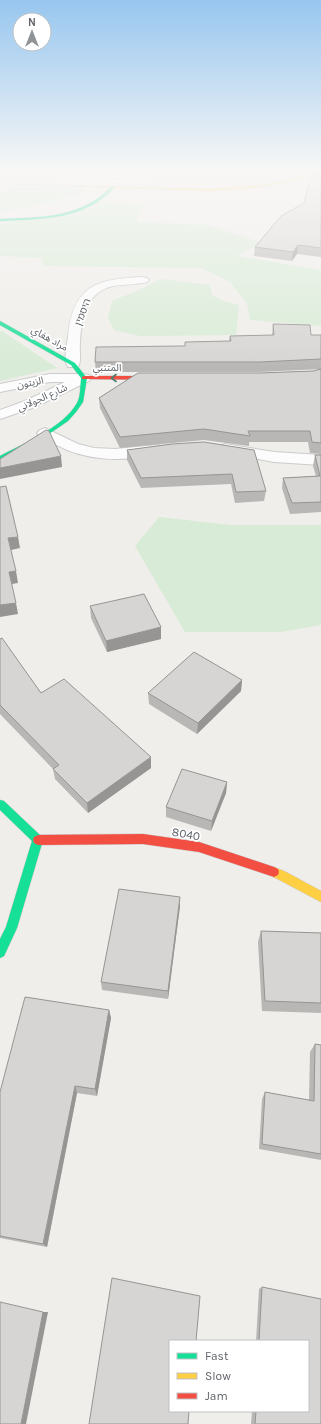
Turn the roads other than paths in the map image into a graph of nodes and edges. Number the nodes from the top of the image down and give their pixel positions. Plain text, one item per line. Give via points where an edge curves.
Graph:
1 (143, 280) dead end
2 (0, 323) edge
3 (73, 364) junction
4 (84, 378) junction
5 (171, 378) edge
6 (0, 388) edge
7 (0, 415) edge
8 (45, 433) junction
9 (212, 447) edge
10 (172, 448) edge
11 (0, 459) edge
12 (321, 460) edge
13 (0, 804) edge
14 (38, 840) junction
15 (321, 897) edge
16 (0, 952) edge

1 - 3 street, היסמין via 119,282 97,288 86,298 76,324 72,350
2 - 3 street, مراد هغاي
3 - 4 street, مراد هغاي
5 -> 4 street, المتنبي
4 - 6 street, الزيتون via 50,378
4 - 7 street, شارع الجولاني via 30,404
4 - 8 street via 78,406 65,420
8 - 10 street via 74,447 102,454 128,454
8 - 11 street
9 - 12 street via 274,457
13 - 14 street
14 - 15 street, 8040 via 143,839 199,847 282,875
14 - 16 street via 11,928

